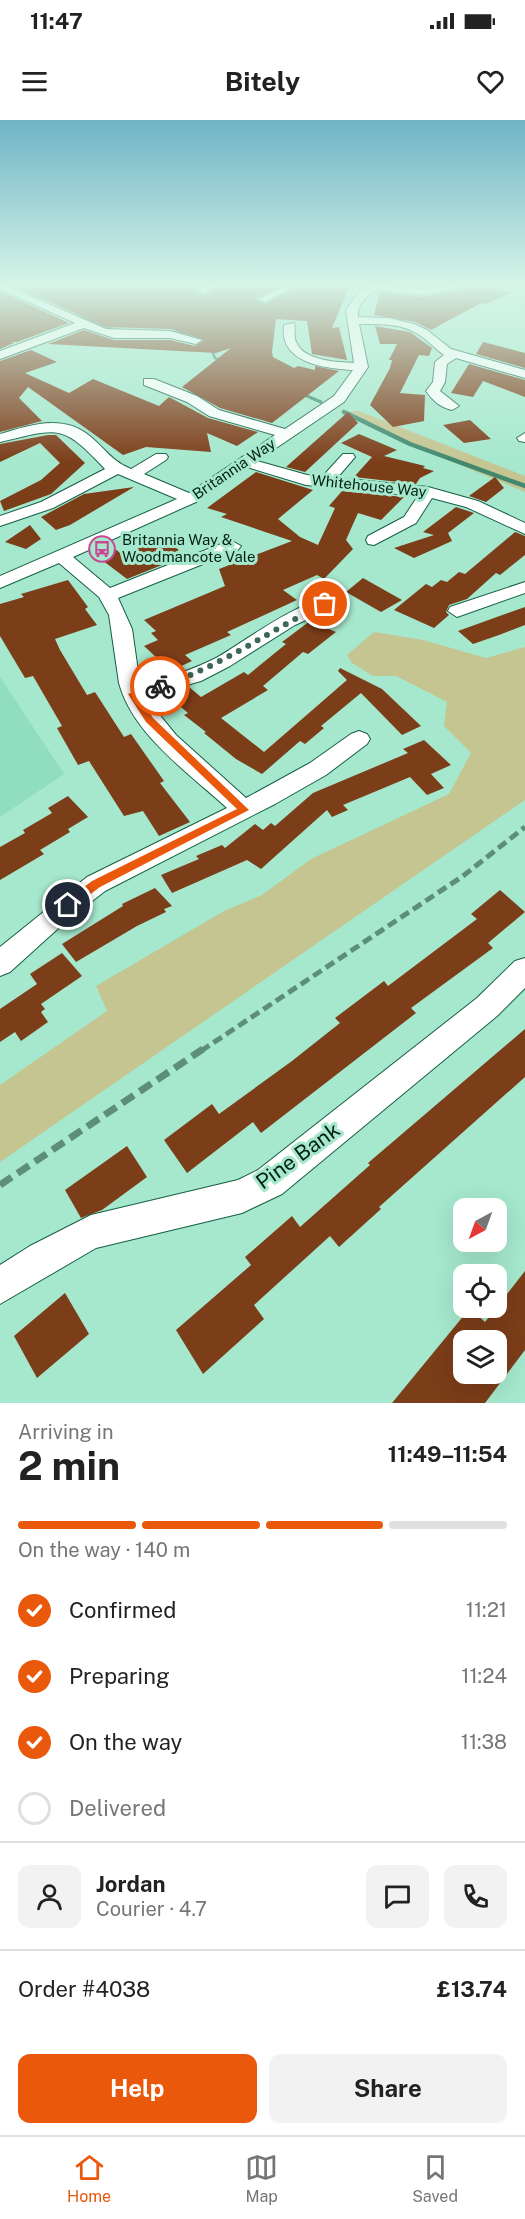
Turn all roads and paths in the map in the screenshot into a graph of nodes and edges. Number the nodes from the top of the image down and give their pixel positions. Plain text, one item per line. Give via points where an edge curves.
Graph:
1 (33, 343) edge
2 (290, 343) edge
3 (357, 343) edge
4 (436, 343) edge
5 (453, 354) junction
6 (0, 355) edge
7 (362, 367) junction
8 (525, 374) edge
9 (149, 382) dead end
10 (247, 406) dead end
11 (452, 406) dead end
12 (230, 418) junction
13 (287, 434) junction
14 (0, 438) edge
15 (161, 457) dead end
16 (348, 457) dead end
17 (244, 462) junction
18 (124, 472) junction
19 (325, 483) junction
20 (428, 492) junction
21 (190, 499) junction
22 (0, 521) edge
23 (525, 529) edge
24 (374, 540) dead end
25 (232, 546) dead end
26 (62, 557) junction
27 (0, 582) edge
28 (525, 587) edge
29 (109, 595) junction
30 (325, 604) dead end
31 (457, 611) dead end
32 (132, 694) junction
33 (359, 738) dead end
34 (244, 810) junction
35 (0, 964) edge
36 (525, 970) edge
37 (0, 1286) edge

1 - 6 street
2 - 7 street via 303,356 329,364
3 - 7 street
4 - 5 street
5 - 8 street
5 - 11 street via 441,362 439,382 433,391 438,399
7 - 13 street, Britannia Way via 339,399
9 - 12 street
10 - 12 street
12 - 13 street
13 - 17 street, Britannia Way
14 - 18 street via 44,427 67,428
15 - 18 street
16 - 19 street
17 - 19 street, Whitehouse Way
17 - 21 street, Britannia Way
18 - 21 street
18 - 22 street
19 - 20 street, Whitehouse Way
20 - 23 street, Whitehouse Way via 472,504
20 - 24 street via 410,520
21 - 26 street, Britannia Way
25 - 29 street
26 - 27 street, Britannia Way
26 - 29 street
28 - 31 street
29 - 32 street via 124,625 126,670
30 - 32 street via 194,676
32 - 34 street via 149,720
33 - 34 street via 318,769
34 - 35 street via 96,884
36 - 37 street, Pine Bank via 487,1007 270,1182 242,1196 91,1232

